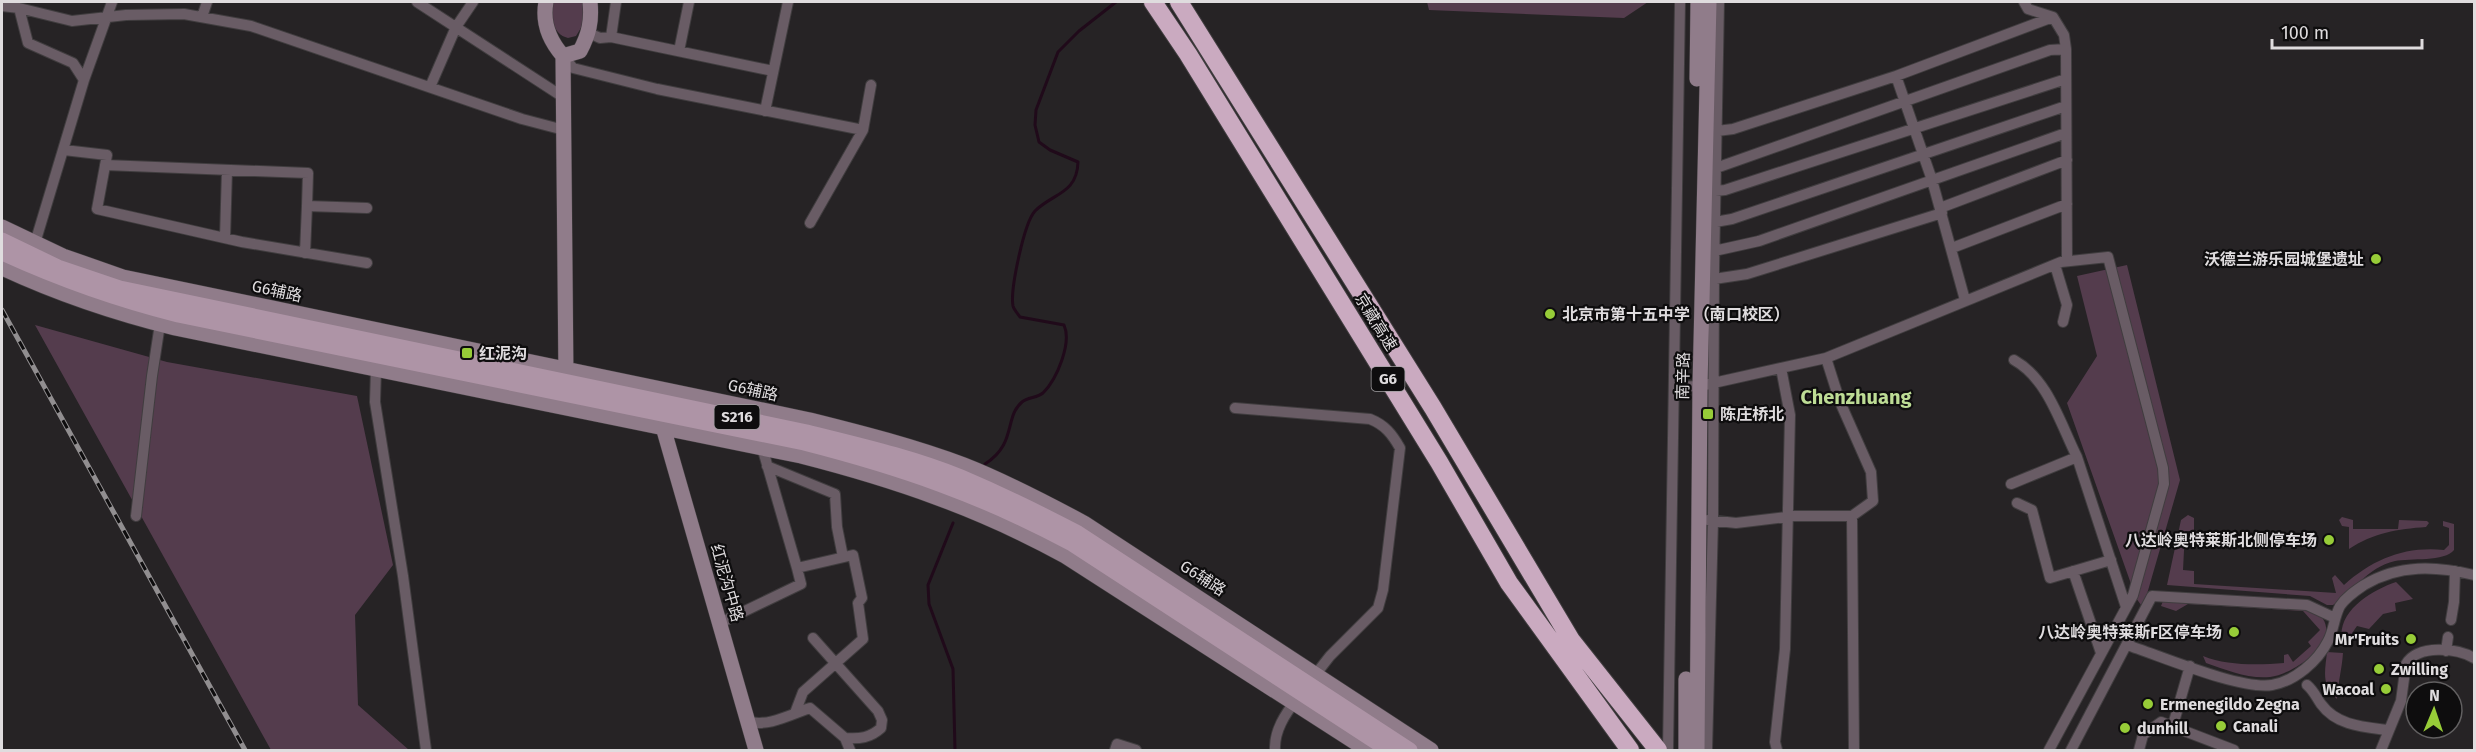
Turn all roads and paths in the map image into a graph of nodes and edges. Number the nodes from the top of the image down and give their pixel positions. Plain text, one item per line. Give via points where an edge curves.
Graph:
1 (112, 2) edge
2 (207, 2) edge
3 (417, 2) edge
4 (472, 2) edge
5 (546, 2) edge
6 (590, 2) edge
7 (616, 2) edge
8 (689, 2) edge
9 (788, 2) edge
10 (1153, 2) edge
11 (1179, 2) edge
12 (1680, 2) edge
13 (1698, 2) edge
14 (1709, 2) edge
15 (1719, 2) edge
16 (2024, 2) edge
17 (2, 6) edge
18 (19, 8) junction
19 (2053, 16) junction
20 (202, 17) junction
21 (108, 19) junction
22 (456, 27) junction
23 (589, 33) junction
24 (611, 37) junction
25 (2066, 49) junction
26 (679, 51) junction
27 (563, 57) junction
28 (773, 71) junction
29 (1896, 76) junction
30 (2066, 79) junction
31 (84, 80) junction
32 (871, 85) dead end
33 (430, 87) junction
34 (563, 97) junction
35 (1905, 102) junction
36 (2066, 106) junction
37 (765, 111) junction
38 (1914, 129) junction
39 (564, 130) junction
40 (863, 130) junction
41 (1717, 132) junction
42 (2066, 133) junction
43 (64, 150) junction
44 (1923, 155) junction
45 (2067, 160) junction
46 (105, 165) junction
47 (1716, 168) junction
48 (227, 170) junction
49 (1932, 180) junction
50 (1715, 191) junction
51 (2067, 204) junction
52 (307, 206) junction
53 (367, 208) dead end
54 (1941, 211) junction
55 (1715, 222) junction
56 (810, 223) dead end
57 (2, 227) edge
58 (225, 238) junction
59 (2, 240) edge
60 (35, 243) junction
61 (1952, 248) junction
62 (1714, 251) junction
63 (2, 253) edge
64 (305, 253) junction
65 (2067, 261) junction
66 (367, 263) dead end
67 (2055, 265) junction
68 (2, 268) edge
69 (1714, 279) junction
70 (1965, 300) junction
71 (2063, 322) dead end
72 (160, 324) junction
73 (1826, 358) junction
74 (2014, 360) dead end
75 (1781, 368) junction
76 (376, 369) junction
77 (566, 375) junction
78 (1702, 386) junction
79 (1674, 387) junction
80 (1235, 408) dead end
81 (663, 427) junction
82 (762, 447) junction
83 (2077, 457) junction
84 (767, 466) junction
85 (2010, 484) dead end
86 (2017, 503) dead end
87 (136, 516) dead end
88 (1852, 516) junction
89 (1787, 517) junction
90 (1706, 519) junction
91 (843, 558) junction
92 (2110, 560) junction
93 (797, 568) junction
94 (2073, 571) junction
95 (2455, 571) junction
96 (2475, 575) edge
97 (2126, 607) junction
98 (2335, 618) junction
99 (2451, 620) dead end
100 (720, 623) junction
101 (813, 638) dead end
102 (2448, 638) dead end
103 (2127, 645) junction
104 (2446, 651) junction
105 (2101, 653) junction
106 (2475, 658) edge
107 (836, 663) junction
108 (2190, 666) junction
109 (2307, 685) dead end
110 (1305, 688) junction
111 (795, 713) junction
112 (748, 721) junction
113 (2173, 725) junction
114 (2388, 730) junction
115 (845, 738) junction
116 (1274, 739) junction
117 (426, 750) edge
118 (756, 750) edge
119 (850, 750) edge
120 (1115, 750) edge
121 (1136, 750) edge
122 (1268, 750) edge
123 (1275, 750) edge
124 (1367, 750) edge
125 (1388, 750) edge
126 (1410, 750) edge
127 (1431, 750) edge
128 (1630, 750) edge
129 (1661, 750) edge
130 (1686, 750) edge
131 (1697, 750) edge
132 (1707, 750) edge
133 (1777, 750) edge
134 (1854, 750) edge
135 (2049, 750) edge
136 (2071, 750) edge
137 (2139, 750) edge
138 (2234, 750) edge
139 (2381, 750) edge

1 - 21 street
2 - 20 street
3 - 22 street
4 - 22 street
5 - 27 street via 546,27 552,44
6 - 23 street
7 - 24 street
8 - 26 street
9 - 28 street
10 - 128 highway, 京藏高速 / G6 via 1427,442 1509,583
11 - 129 highway, 京藏高速 / G6 via 1426,398 1571,640
12 - 79 street
13 - 78 street, 南辛路
14 - 78 street, 南辛路
15 - 41 street
16 - 19 street via 2028,9
17 - 18 street
18 - 21 street via 72,21
18 - 31 street via 28,43 73,63
19 - 25 street
19 - 29 street
20 - 21 street via 126,15
20 - 33 street via 251,26
21 - 31 street
22 - 33 street
22 - 34 street
23 - 24 street
23 - 27 street via 580,51
24 - 26 street
25 - 30 street
25 - 35 street via 2050,50
26 - 28 street
27 - 34 street
27 - 37 street via 573,68
28 - 37 street
29 - 35 street
29 - 41 street
30 - 36 street
30 - 38 street
31 - 43 street
32 - 40 street
33 - 39 street
34 - 39 street
35 - 38 street
35 - 47 street
36 - 42 street
36 - 44 street
37 - 40 street
38 - 44 street
38 - 50 street
39 - 77 street
40 - 56 street
41 - 47 street
42 - 45 street
42 - 49 street
43 - 46 street via 107,155
43 - 60 street
44 - 49 street
44 - 55 street
45 - 51 street
45 - 54 street
46 - 48 street
46 - 58 street via 97,209
47 - 50 street
48 - 52 street via 308,173
48 - 58 street
49 - 54 street
49 - 62 street via 1760,241
50 - 55 street
51 - 61 street
51 - 65 street
52 - 53 street
52 - 64 street
54 - 61 street
54 - 69 street via 1747,274
55 - 62 street
57 - 60 street, G6辅路 / S216
58 - 64 street
59 - 77 main road, G6辅路 / S216 via 58,267 120,288
60 - 77 street, G6辅路 / S216 via 123,277
61 - 70 street
62 - 69 street
63 - 110 main road, G6辅路 / S216 via 56,278 178,315 738,429 882,463 965,493 1072,544
64 - 66 street
65 - 67 street
65 - 97 street via 2108,257 2165,476 2133,595
67 - 70 street
67 - 71 street via 2067,305
68 - 72 street, G6辅路 / S216 via 51,291
69 - 78 street
70 - 73 street
72 - 76 street, G6辅路 / S216
72 - 87 street
73 - 75 street
73 - 88 street via 1840,402 1871,472 1873,501
74 - 83 street via 2042,385
75 - 78 street
75 - 89 street via 1790,415
76 - 81 street, G6辅路 / S216
76 - 117 street via 375,402
77 - 110 main road, G6辅路 / S216 via 885,451 960,476 1078,533
78 - 79 street
78 - 90 street, 南辛路
78 - 130 street, 南辛路
79 - 129 street
80 - 110 street via 1370,419 1382,424 1401,448 1378,608 1330,656
81 - 82 street, G6辅路 / S216
81 - 100 street, 红泥沟中路
82 - 84 street
82 - 110 street, G6辅路 / S216 via 878,476 951,501 1019,531
83 - 85 street
83 - 92 street
84 - 91 street via 835,494
84 - 93 street
86 - 94 street via 2032,510 2050,578
88 - 89 street
88 - 134 street
89 - 90 street via 1736,523
89 - 133 street via 1785,649
90 - 131 street, 南辛路
90 - 132 street
91 - 93 street
91 - 107 street via 853,555 862,598 858,603 863,639
92 - 94 street
92 - 97 street
93 - 100 street via 801,584
94 - 105 street
95 - 96 street
95 - 98 street via 2422,567 2393,571 2351,594
95 - 99 street
97 - 105 street
98 - 103 street via 2307,605 2152,596
98 - 108 street via 2329,640 2318,655 2285,681 2272,685 2245,683
100 - 112 street, 红泥沟中路
101 - 107 street
102 - 104 street
103 - 108 street
103 - 136 street
104 - 106 street
104 - 114 street via 2425,651 2409,658 2401,701
105 - 135 street
107 - 111 street via 803,692
107 - 115 street via 882,720 881,728 873,735
108 - 113 street
109 - 114 street via 2335,717 2354,726
110 - 116 street via 1286,713
110 - 124 street, G6辅路 / S216
110 - 125 main road, G6辅路 / S216
110 - 126 main road, G6辅路 / S216
110 - 127 street, G6辅路 / S216
111 - 112 street via 756,724
111 - 115 street via 810,708
112 - 118 street, 红泥沟中路
113 - 137 street via 2161,722 2143,735
113 - 138 street
114 - 139 street
115 - 119 street
116 - 122 street
116 - 123 street
120 - 121 street via 1117,744

